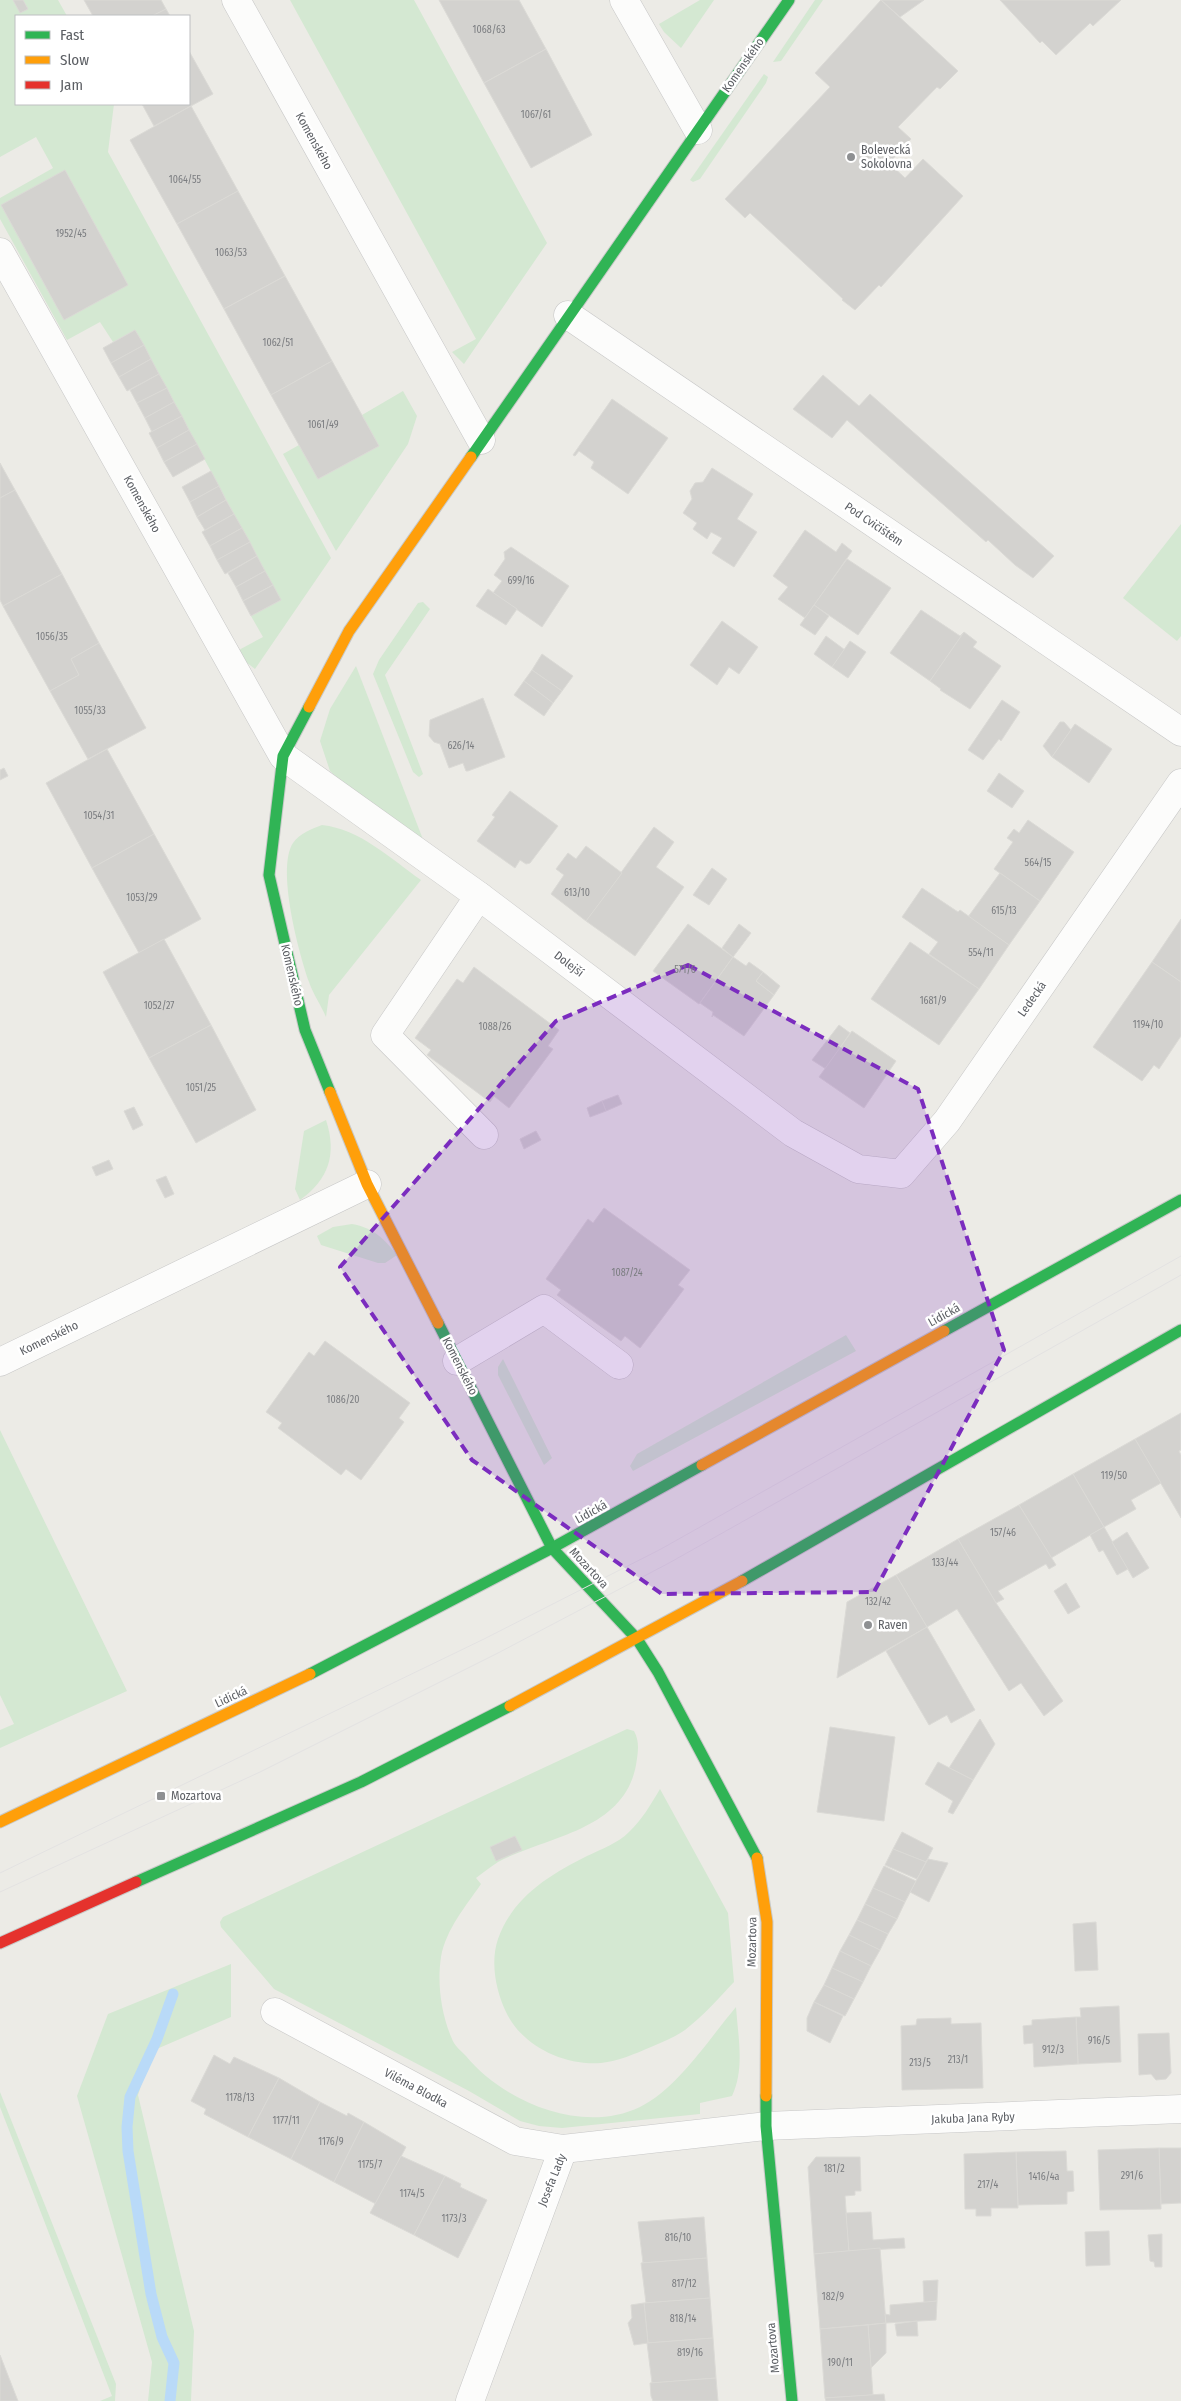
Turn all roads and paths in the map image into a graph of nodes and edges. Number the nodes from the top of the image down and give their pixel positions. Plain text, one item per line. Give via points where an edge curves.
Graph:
1 (236, 0) edge
2 (624, 0) edge
3 (789, 0) edge
4 (698, 130) junction
5 (0, 252) edge
6 (568, 316) junction
7 (481, 440) junction
8 (1181, 732) edge
9 (283, 756) junction
10 (1181, 783) edge
11 (479, 896) junction
12 (484, 1135) dead end
13 (858, 1169) joint
14 (368, 1184) junction
15 (1181, 1200) edge
16 (1181, 1330) edge
17 (457, 1361) junction
18 (0, 1362) edge
19 (619, 1365) dead end
20 (552, 1548) junction
21 (637, 1639) junction
22 (0, 1822) edge
23 (0, 1943) edge
24 (275, 2012) dead end
25 (1181, 2109) edge
26 (766, 2126) junction
27 (563, 2150) junction
28 (470, 2401) edge
29 (792, 2401) edge

1 - 7 street, Komenského
2 - 4 street
3 - 4 street, Komenského
4 - 6 street, Komenského
5 - 9 street, Komenského
6 - 7 street, Komenského
6 - 8 street, Pod Cvičištěm
7 - 9 street, Komenského via 349,631
9 - 11 street, Dolejší
9 - 14 street, Komenského via 269,875 305,1030
10 - 13 street, Ledecká via 947,1121 901,1174
11 - 12 street via 385,1035
11 - 13 street, Dolejší via 793,1133
14 - 17 street, Komenského
14 - 18 street, Komenského
15 - 20 street, Lidická
16 - 21 street
17 - 19 street via 544,1309
17 - 20 street, Komenského
20 - 21 street, Mozartova
20 - 22 street, Lidická via 330,1665
21 - 23 street via 361,1782
21 - 26 street, Mozartova via 747,1832 759,1864 767,1922
24 - 27 street, Viléma Blodka via 515,2141
25 - 26 street, Jakuba Jana Ryby
26 - 27 street, Josefa Lady
26 - 29 street, Mozartova
27 - 28 street, Josefa Lady

